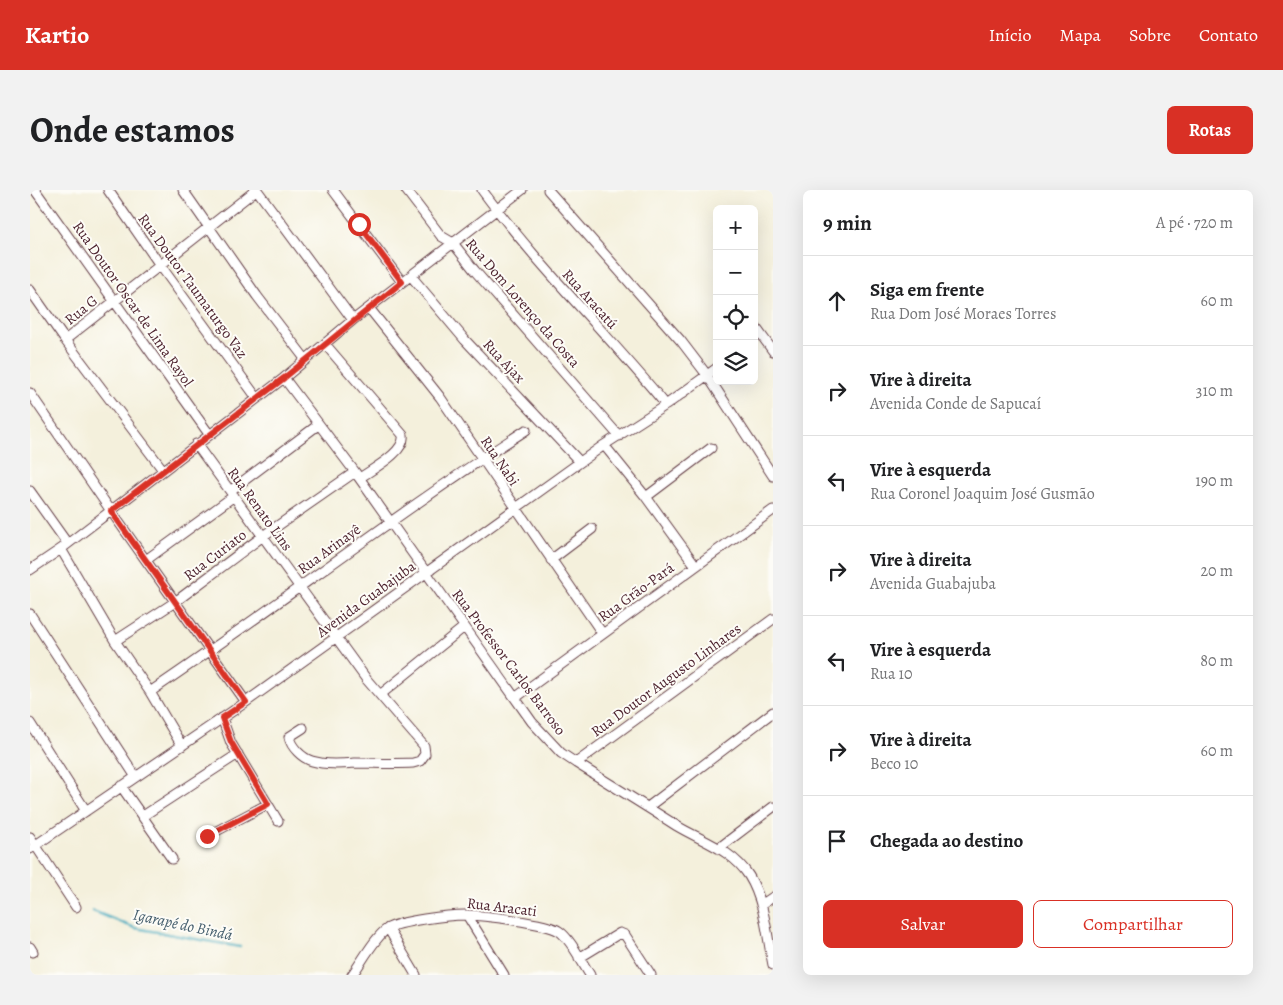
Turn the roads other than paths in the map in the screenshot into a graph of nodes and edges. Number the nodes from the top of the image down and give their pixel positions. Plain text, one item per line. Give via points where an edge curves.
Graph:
1 (35, 190) edge
2 (108, 190) edge
3 (183, 190) edge
4 (257, 190) edge
5 (333, 190) edge
6 (406, 190) edge
7 (482, 190) edge
8 (522, 190) edge
9 (548, 190) edge
10 (496, 210) junction
11 (209, 226) junction
12 (453, 243) junction
13 (160, 265) junction
14 (411, 276) junction
15 (402, 282) junction
16 (30, 290) edge
17 (114, 301) junction
18 (369, 308) junction
19 (353, 320) junction
20 (758, 338) edge
21 (65, 340) junction
22 (325, 344) junction
23 (773, 350) edge
24 (306, 360) junction
25 (713, 371) edge
26 (707, 375) junction
27 (284, 378) junction
28 (30, 393) edge
29 (257, 398) junction
30 (666, 404) junction
31 (318, 424) junction
32 (526, 430) dead end
33 (209, 434) junction
34 (619, 436) junction
35 (196, 444) junction
36 (604, 445) junction
37 (711, 448) dead end
38 (482, 458) junction
39 (580, 462) junction
40 (164, 470) junction
41 (357, 475) junction
42 (773, 476) edge
43 (30, 490) edge
44 (232, 494) junction
45 (646, 497) junction
46 (517, 509) junction
47 (773, 510) edge
48 (111, 511) junction
49 (389, 522) junction
50 (592, 529) dead end
51 (264, 536) junction
52 (64, 546) junction
53 (146, 560) junction
54 (552, 560) junction
55 (696, 566) junction
56 (30, 570) edge
57 (426, 573) junction
58 (300, 588) junction
59 (175, 602) junction
60 (30, 614) edge
61 (773, 619) edge
62 (464, 627) junction
63 (602, 633) junction
64 (336, 637) junction
65 (115, 641) junction
66 (209, 652) junction
67 (150, 692) junction
68 (380, 695) junction
69 (515, 698) junction
70 (246, 702) junction
71 (773, 712) edge
72 (222, 718) junction
73 (30, 723) edge
74 (303, 728) dead end
75 (182, 746) junction
76 (238, 754) junction
77 (576, 763) junction
78 (136, 777) junction
79 (121, 786) junction
80 (268, 804) junction
81 (648, 807) junction
82 (773, 807) edge
83 (86, 811) junction
84 (143, 816) junction
85 (278, 821) dead end
86 (207, 836) dead end
87 (30, 837) edge
88 (33, 847) edge
89 (719, 848) junction
90 (172, 859) dead end
91 (773, 897) edge
92 (761, 905) junction
93 (76, 907) dead end
94 (467, 915) junction
95 (388, 928) junction
96 (579, 958) junction
97 (773, 965) edge
98 (352, 975) edge
99 (416, 975) edge
100 (504, 975) edge
101 (590, 975) edge
102 (651, 975) edge

1 - 17 street, Rua Doutor Oscar de Lima Rayol
2 - 13 street, Rua Doutor Taumaturgo Vaz
3 - 11 street
4 - 11 street, Rua G
4 - 19 street
5 - 15 street
6 - 12 street, Rua Dom Lorenço da Costa via 442,236
7 - 10 street, Rua Aracatú
8 - 10 street
9 - 26 street
10 - 12 street
10 - 30 street, Rua Aracatú
11 - 13 street, Rua G
11 - 24 street
12 - 14 street
12 - 34 street, Rua Dom Lorenço da Costa
13 - 17 street, Rua G
13 - 29 street, Rua Doutor Taumaturgo Vaz
14 - 15 street
14 - 39 street, Rua Ajax via 465,340
15 - 18 street
16 - 21 street
17 - 21 street, Rua G
17 - 33 street, Rua Doutor Oscar de Lima Rayol
18 - 19 street
18 - 38 street, Rua Nabi via 440,397
19 - 22 street
20 - 23 street
21 - 40 street
22 - 24 street
22 - 41 street, Rua Curiato via 403,435 402,446 396,452
24 - 27 street
25 - 26 street, Avenida Guabajuba
26 - 30 street, Avenida Guabajuba
26 - 42 street
27 - 29 street
27 - 31 street, Rua Professor Carlos Barroso
28 - 48 street
29 - 33 street
30 - 34 street, Avenida Guabajuba
31 - 41 street, Rua Professor Carlos Barroso
31 - 44 street
32 - 38 street, Rua Arinayê
33 - 35 street
34 - 36 street, Avenida Guabajuba
35 - 40 street
35 - 44 street, Rua Renato Lins
36 - 39 street, Avenida Guabajuba
36 - 45 street
37 - 45 street
38 - 46 street, Rua Nabi
38 - 49 street, Rua Arinayê
39 - 46 street, Avenida Guabajuba
40 - 48 street
41 - 49 street, Rua Professor Carlos Barroso
41 - 51 street, Rua Curiato
43 - 52 street
44 - 51 street, Rua Renato Lins
44 - 53 street
45 - 55 street
46 - 54 street, Rua Nabi
46 - 57 street, Avenida Guabajuba
47 - 55 street, Rua Grão-Pará
48 - 52 street
48 - 53 street
49 - 57 street, Rua Professor Carlos Barroso
49 - 58 street, Rua Arinayê
50 - 54 street
51 - 58 street, Rua Renato Lins
51 - 59 street, Rua Curiato
52 - 56 street
52 - 65 street
53 - 59 street
54 - 63 street, Rua Nabi
55 - 63 street, Rua Grão-Pará
57 - 62 street, Rua Professor Carlos Barroso
57 - 64 street, Avenida Guabajuba
58 - 64 street, Rua Renato Lins
58 - 66 street, Rua Arinayê
59 - 65 street, Rua Curiato
59 - 66 street
60 - 78 street
61 - 77 street, Rua Doutor Augusto Linhares
62 - 68 street
62 - 69 street, Rua Professor Carlos Barroso
63 - 69 street, Rua Grão-Pará
64 - 68 street, Rua Renato Lins
64 - 70 street, Avenida Guabajuba
65 - 67 street
66 - 67 street, Rua Arinayê
66 - 70 street
67 - 75 street
68 - 74 street, Rua Renato Lins via 425,750 420,761 329,764 312,761 304,758 289,736
69 - 77 street, Rua Professor Carlos Barroso via 547,739
70 - 72 street, Avenida Guabajuba
71 - 81 street
72 - 75 street, Avenida Guabajuba
72 - 76 street
73 - 83 street
75 - 78 street, Avenida Guabajuba
76 - 80 street
76 - 84 street
77 - 81 street, Rua Professor Carlos Barroso
78 - 79 street, Avenida Guabajuba
79 - 83 street, Avenida Guabajuba
79 - 84 street
80 - 85 street
80 - 86 street
81 - 89 street, Rua Professor Carlos Barroso
82 - 89 street
83 - 88 street, Avenida Guabajuba
84 - 90 street
87 - 88 street
88 - 93 street
89 - 92 street, Rua Professor Carlos Barroso via 734,858 748,874
91 - 92 street
92 - 97 street, Rua Professor Carlos Barroso
94 - 95 street, Rua Aracati
94 - 96 street, Rua Aracati via 543,925 564,935
94 - 100 street
95 - 98 street
95 - 99 street
96 - 101 street, Rua Aracati
96 - 102 street via 620,933 625,935

